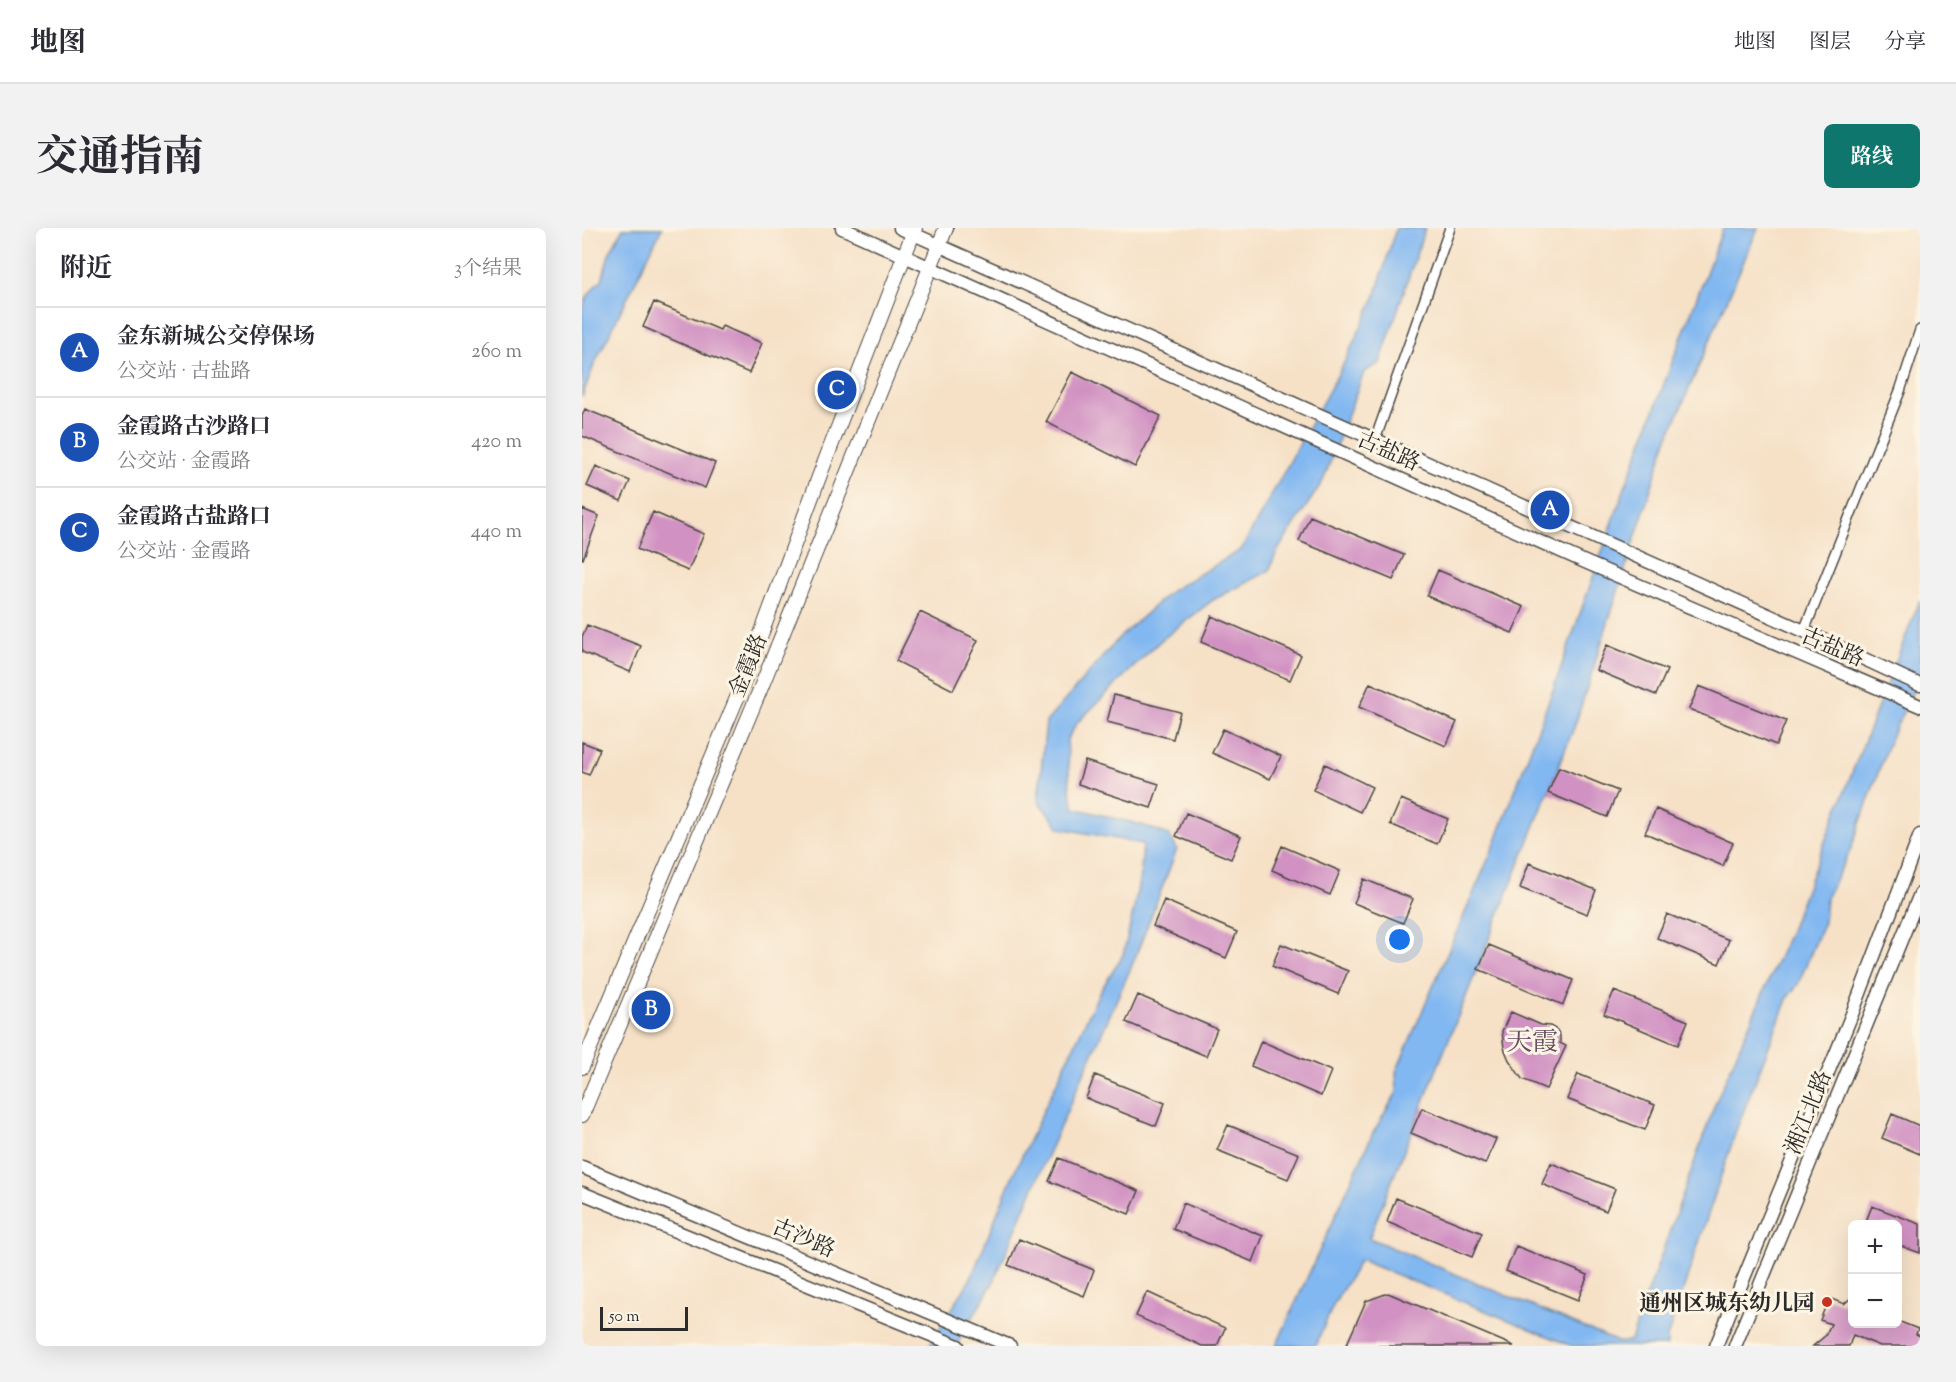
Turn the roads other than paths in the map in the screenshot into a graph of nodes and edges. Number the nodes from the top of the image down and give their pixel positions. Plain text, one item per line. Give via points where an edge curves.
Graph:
1 (842, 228) edge
2 (946, 228) edge
3 (1450, 228) edge
4 (909, 230) edge
5 (939, 245) junction
6 (904, 256) junction
7 (931, 267) junction
8 (1920, 330) edge
9 (1376, 440) junction
10 (1804, 631) junction
11 (1920, 685) edge
12 (1917, 705) edge
13 (1920, 835) edge
14 (1920, 894) edge
15 (582, 1067) edge
16 (582, 1115) edge
17 (582, 1167) edge
18 (582, 1192) edge
19 (958, 1346) edge
20 (1010, 1346) edge
21 (1716, 1346) edge
22 (1735, 1346) edge

1 - 6 street, 古盐路
2 - 5 main road, 金霞路
3 - 9 street
4 - 5 street, 古盐路
4 - 6 main road, 金霞路
5 - 7 main road, 金霞路
5 - 9 street, 古盐路
6 - 7 street, 古盐路
6 - 15 main road, 金霞路 via 742,686
7 - 12 street, 古盐路 via 1585,562
7 - 16 main road, 金霞路
8 - 10 street via 1900,391
9 - 10 street, 古盐路
10 - 11 street, 古盐路
13 - 21 street via 1852,1014
14 - 22 street, 湘江北路
17 - 20 street, 古沙路
18 - 19 street, 古沙路

